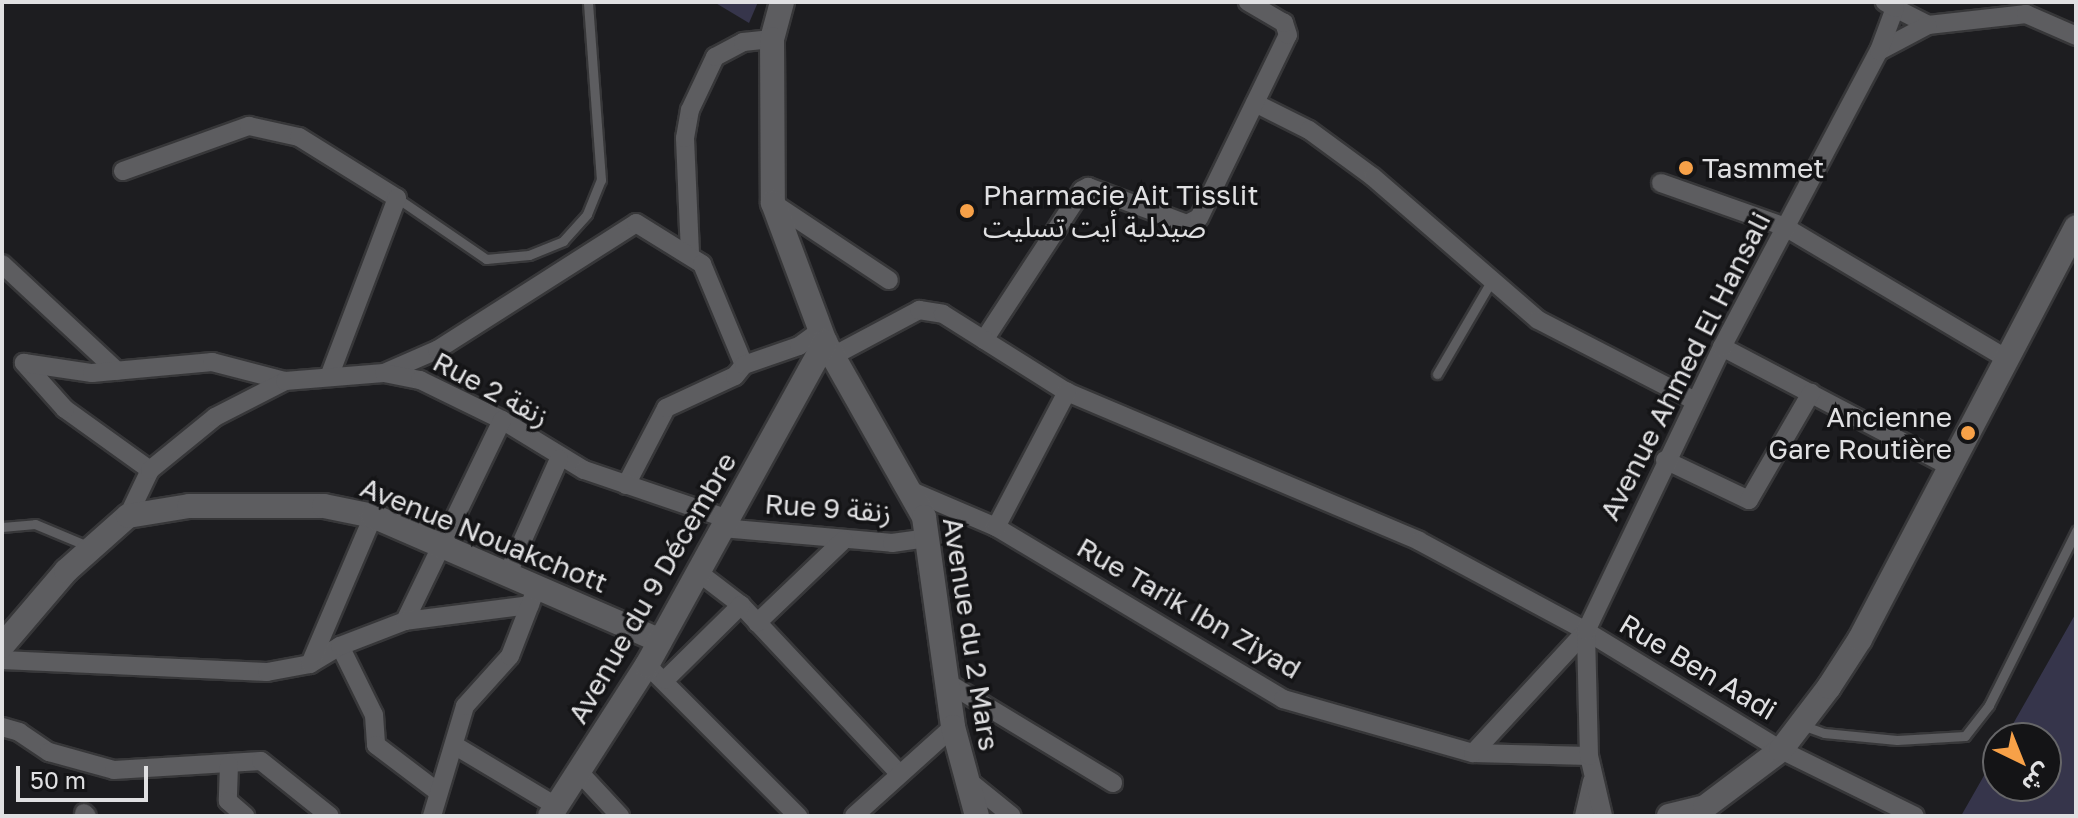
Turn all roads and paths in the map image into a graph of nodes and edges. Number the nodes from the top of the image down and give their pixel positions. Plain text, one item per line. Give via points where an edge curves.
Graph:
1 (588, 2) edge
2 (782, 2) edge
3 (1248, 2) edge
4 (1890, 5) edge
5 (1928, 25) junction
6 (2076, 36) edge
7 (772, 39) junction
8 (1879, 51) junction
9 (1255, 103) junction
10 (123, 171) dead end
11 (1661, 183) dead end
12 (397, 198) junction
13 (773, 203) junction
14 (1785, 227) junction
15 (2076, 227) edge
16 (690, 253) junction
17 (2, 264) edge
18 (1493, 278) junction
19 (889, 280) dead end
20 (984, 340) junction
21 (829, 347) junction
22 (1722, 347) junction
23 (2006, 358) junction
24 (744, 365) junction
25 (117, 371) junction
26 (384, 373) junction
27 (1437, 374) dead end
28 (329, 377) junction
29 (285, 381) junction
30 (1067, 392) junction
31 (1811, 393) junction
32 (1695, 401) junction
33 (502, 420) junction
34 (559, 459) junction
35 (1665, 460) junction
36 (1951, 467) junction
37 (150, 470) junction
38 (626, 485) junction
39 (914, 492) junction
40 (128, 516) junction
41 (373, 516) junction
42 (725, 524) junction
43 (2, 527) edge
44 (996, 527) junction
45 (2076, 531) edge
46 (929, 538) junction
47 (844, 540) junction
48 (440, 545) junction
49 (90, 547) junction
50 (698, 572) junction
51 (508, 573) junction
52 (534, 594) junction
53 (741, 605) junction
54 (405, 621) junction
55 (757, 623) junction
56 (1586, 631) junction
57 (7, 634) edge
58 (660, 641) junction
59 (340, 646) junction
60 (2, 660) edge
61 (310, 664) junction
62 (656, 672) junction
63 (948, 683) junction
64 (1799, 724) junction
65 (2, 727) edge
66 (953, 727) junction
67 (454, 745) junction
68 (1781, 750) junction
69 (1473, 753) junction
70 (1589, 756) junction
71 (229, 765) junction
72 (580, 773) junction
73 (899, 773) junction
74 (1594, 775) junction
75 (965, 778) junction
76 (1113, 783) dead end
77 (438, 792) junction
78 (228, 809) edge
79 (553, 811) edge
80 (1700, 812) edge
81 (245, 816) edge
82 (330, 816) edge
83 (432, 816) edge
84 (620, 816) edge
85 (798, 816) edge
86 (854, 816) edge
87 (977, 816) edge
88 (1012, 816) edge
89 (1584, 816) edge
90 (1603, 816) edge
91 (1669, 816) edge
92 (1915, 816) edge

1 - 12 lane via 601,180 587,214 563,241 529,255 486,259
2 - 7 street, Avenue du 2 Mars
3 - 9 street via 1289,28
4 - 5 street
4 - 8 street, Avenue Ahmed El Hansali
5 - 6 street via 2026,14
5 - 8 street
7 - 13 street, Avenue du 2 Mars
7 - 16 street via 743,42 715,57 690,110 685,138
8 - 14 street, Avenue Ahmed El Hansali
9 - 18 street via 1309,130
9 - 20 street via 1194,222 1082,190
10 - 12 street via 249,126 299,137
11 - 14 street
12 - 28 street
13 - 19 street
13 - 21 street, Avenue du 2 Mars
14 - 22 street, Avenue Ahmed El Hansali
14 - 23 street
15 - 23 street
16 - 24 street via 706,272
16 - 26 street via 636,223 437,350
17 - 25 street
18 - 27 lane
18 - 32 street via 1538,320
20 - 21 street, Rue Ben Aadi via 927,309
20 - 30 street, Rue Ben Aadi
21 - 24 street via 799,346
21 - 39 street, Avenue du 2 Mars
21 - 42 street, Avenue du 9 Décembre via 800,387
22 - 31 street
22 - 32 street, Avenue Ahmed El Hansali
23 - 36 street
24 - 38 street via 735,376 666,408
25 - 29 street via 212,362
25 - 37 street via 23,367 65,409
26 - 28 street, Rue 2 زنقة
26 - 33 street, Rue 2 زنقة via 420,380
28 - 29 street, Rue 2 زنقة
29 - 37 street, Rue 2 زنقة via 215,417
30 - 44 street
30 - 56 street, Rue Ben Aadi via 1419,541
31 - 35 street via 1749,500
31 - 36 street
32 - 35 street, Avenue Ahmed El Hansali
33 - 34 street, Rue 2 زنقة
33 - 48 street
34 - 38 street, Rue 2 زنقة
34 - 51 street
35 - 56 street, Avenue Ahmed El Hansali
36 - 64 street via 1860,639
37 - 40 street, Rue 2 زنقة
38 - 42 street, Rue 2 زنقة
39 - 44 street, Rue Tarik Ibn Ziyad
39 - 46 street, Avenue du 2 Mars
40 - 41 street, Avenue Nouakchott via 189,506 324,506
40 - 49 street, Avenue Nouakchott
41 - 48 street, Avenue Nouakchott
41 - 61 street
42 - 47 street, Rue 9 زنقة
42 - 50 street, Avenue du 9 Décembre
43 - 49 lane via 35,524
44 - 69 street, Rue Tarik Ibn Ziyad via 1283,699
45 - 64 lane via 1989,705 1965,736 1897,740 1824,733
46 - 47 street, Rue 9 زنقة via 892,543
46 - 63 street, Avenue du 2 Mars
47 - 55 street
48 - 51 street, Avenue Nouakchott
48 - 54 street
49 - 57 street, Avenue Nouakchott
50 - 53 street
50 - 58 street, Avenue du 9 Décembre
51 - 52 street, Avenue Nouakchott
52 - 54 street
52 - 58 street, Avenue Nouakchott
52 - 67 street via 510,656 465,706
53 - 55 street
53 - 62 street
54 - 59 street
55 - 73 street
56 - 68 street, Rue Ben Aadi
56 - 69 street
56 - 70 street, Avenue Ahmed El Hansali
58 - 62 street, Avenue du 9 Décembre
59 - 61 street
59 - 77 street via 374,715 376,745
60 - 61 street via 267,672
62 - 72 street, Avenue du 9 Décembre
62 - 85 street
63 - 66 street, Avenue du 2 Mars
63 - 76 street
64 - 68 street
65 - 71 street via 49,752 114,770
66 - 73 street
66 - 75 street, Avenue du 2 Mars
67 - 77 street
67 - 79 street
68 - 80 street
68 - 92 street, Rue Ben Aadi
69 - 70 street, Rue Tarik Ibn Ziyad
70 - 74 street, Avenue Ahmed El Hansali
71 - 78 street
71 - 82 street via 261,761 272,766
72 - 79 street, Avenue du 9 Décembre
72 - 84 street
73 - 86 street
74 - 89 street
74 - 90 street, Avenue Ahmed El Hansali
75 - 87 street, Avenue du 2 Mars
75 - 88 street
77 - 83 street
78 - 81 street
80 - 91 street

